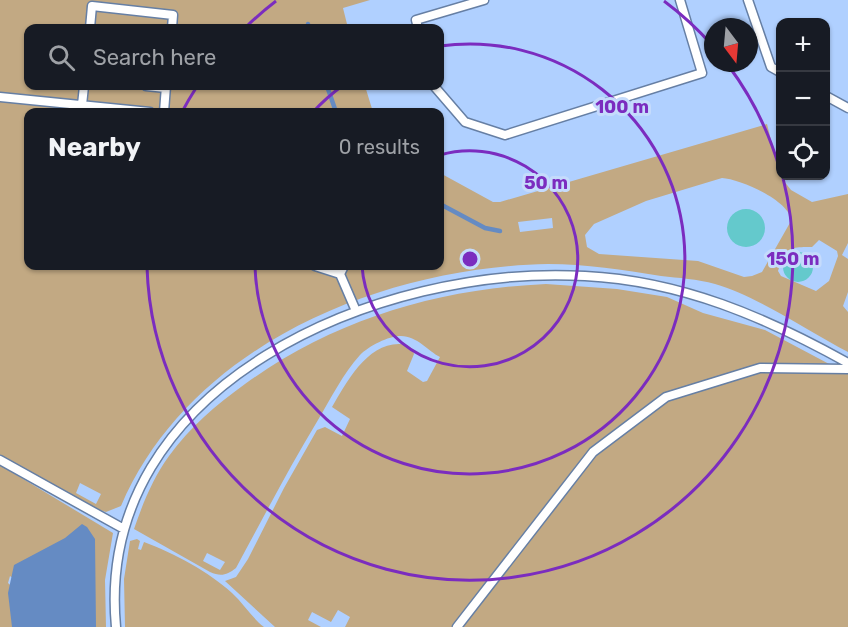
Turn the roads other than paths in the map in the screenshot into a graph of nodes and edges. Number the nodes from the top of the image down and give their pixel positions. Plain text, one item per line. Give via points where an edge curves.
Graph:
1 (484, 0) edge
2 (680, 0) edge
3 (748, 0) edge
4 (90, 24) edge
5 (172, 24) edge
6 (417, 24) edge
7 (776, 70) edge
8 (84, 90) edge
9 (166, 90) edge
10 (437, 90) edge
11 (0, 97) edge
12 (830, 99) edge
13 (82, 105) junction
14 (111, 108) edge
15 (164, 108) edge
16 (848, 108) edge
17 (342, 270) edge
18 (356, 311) junction
19 (848, 363) edge
20 (848, 369) edge
21 (0, 460) edge
22 (124, 530) junction
23 (116, 627) edge
24 (457, 627) edge

1 - 6 lane via 416,20
2 - 10 lane via 702,73 505,135 465,122
3 - 7 lane via 771,67
4 - 5 lane via 92,6 173,15
8 - 13 lane
9 - 15 lane
11 - 13 lane
12 - 16 lane
13 - 14 lane
17 - 18 lane
18 - 19 lane via 476,279 550,274 607,278 678,289 743,310
18 - 22 lane via 272,353 193,412 162,448 134,500
20 - 24 lane via 760,368 666,397 593,452
21 - 22 lane
22 - 23 lane via 115,578

